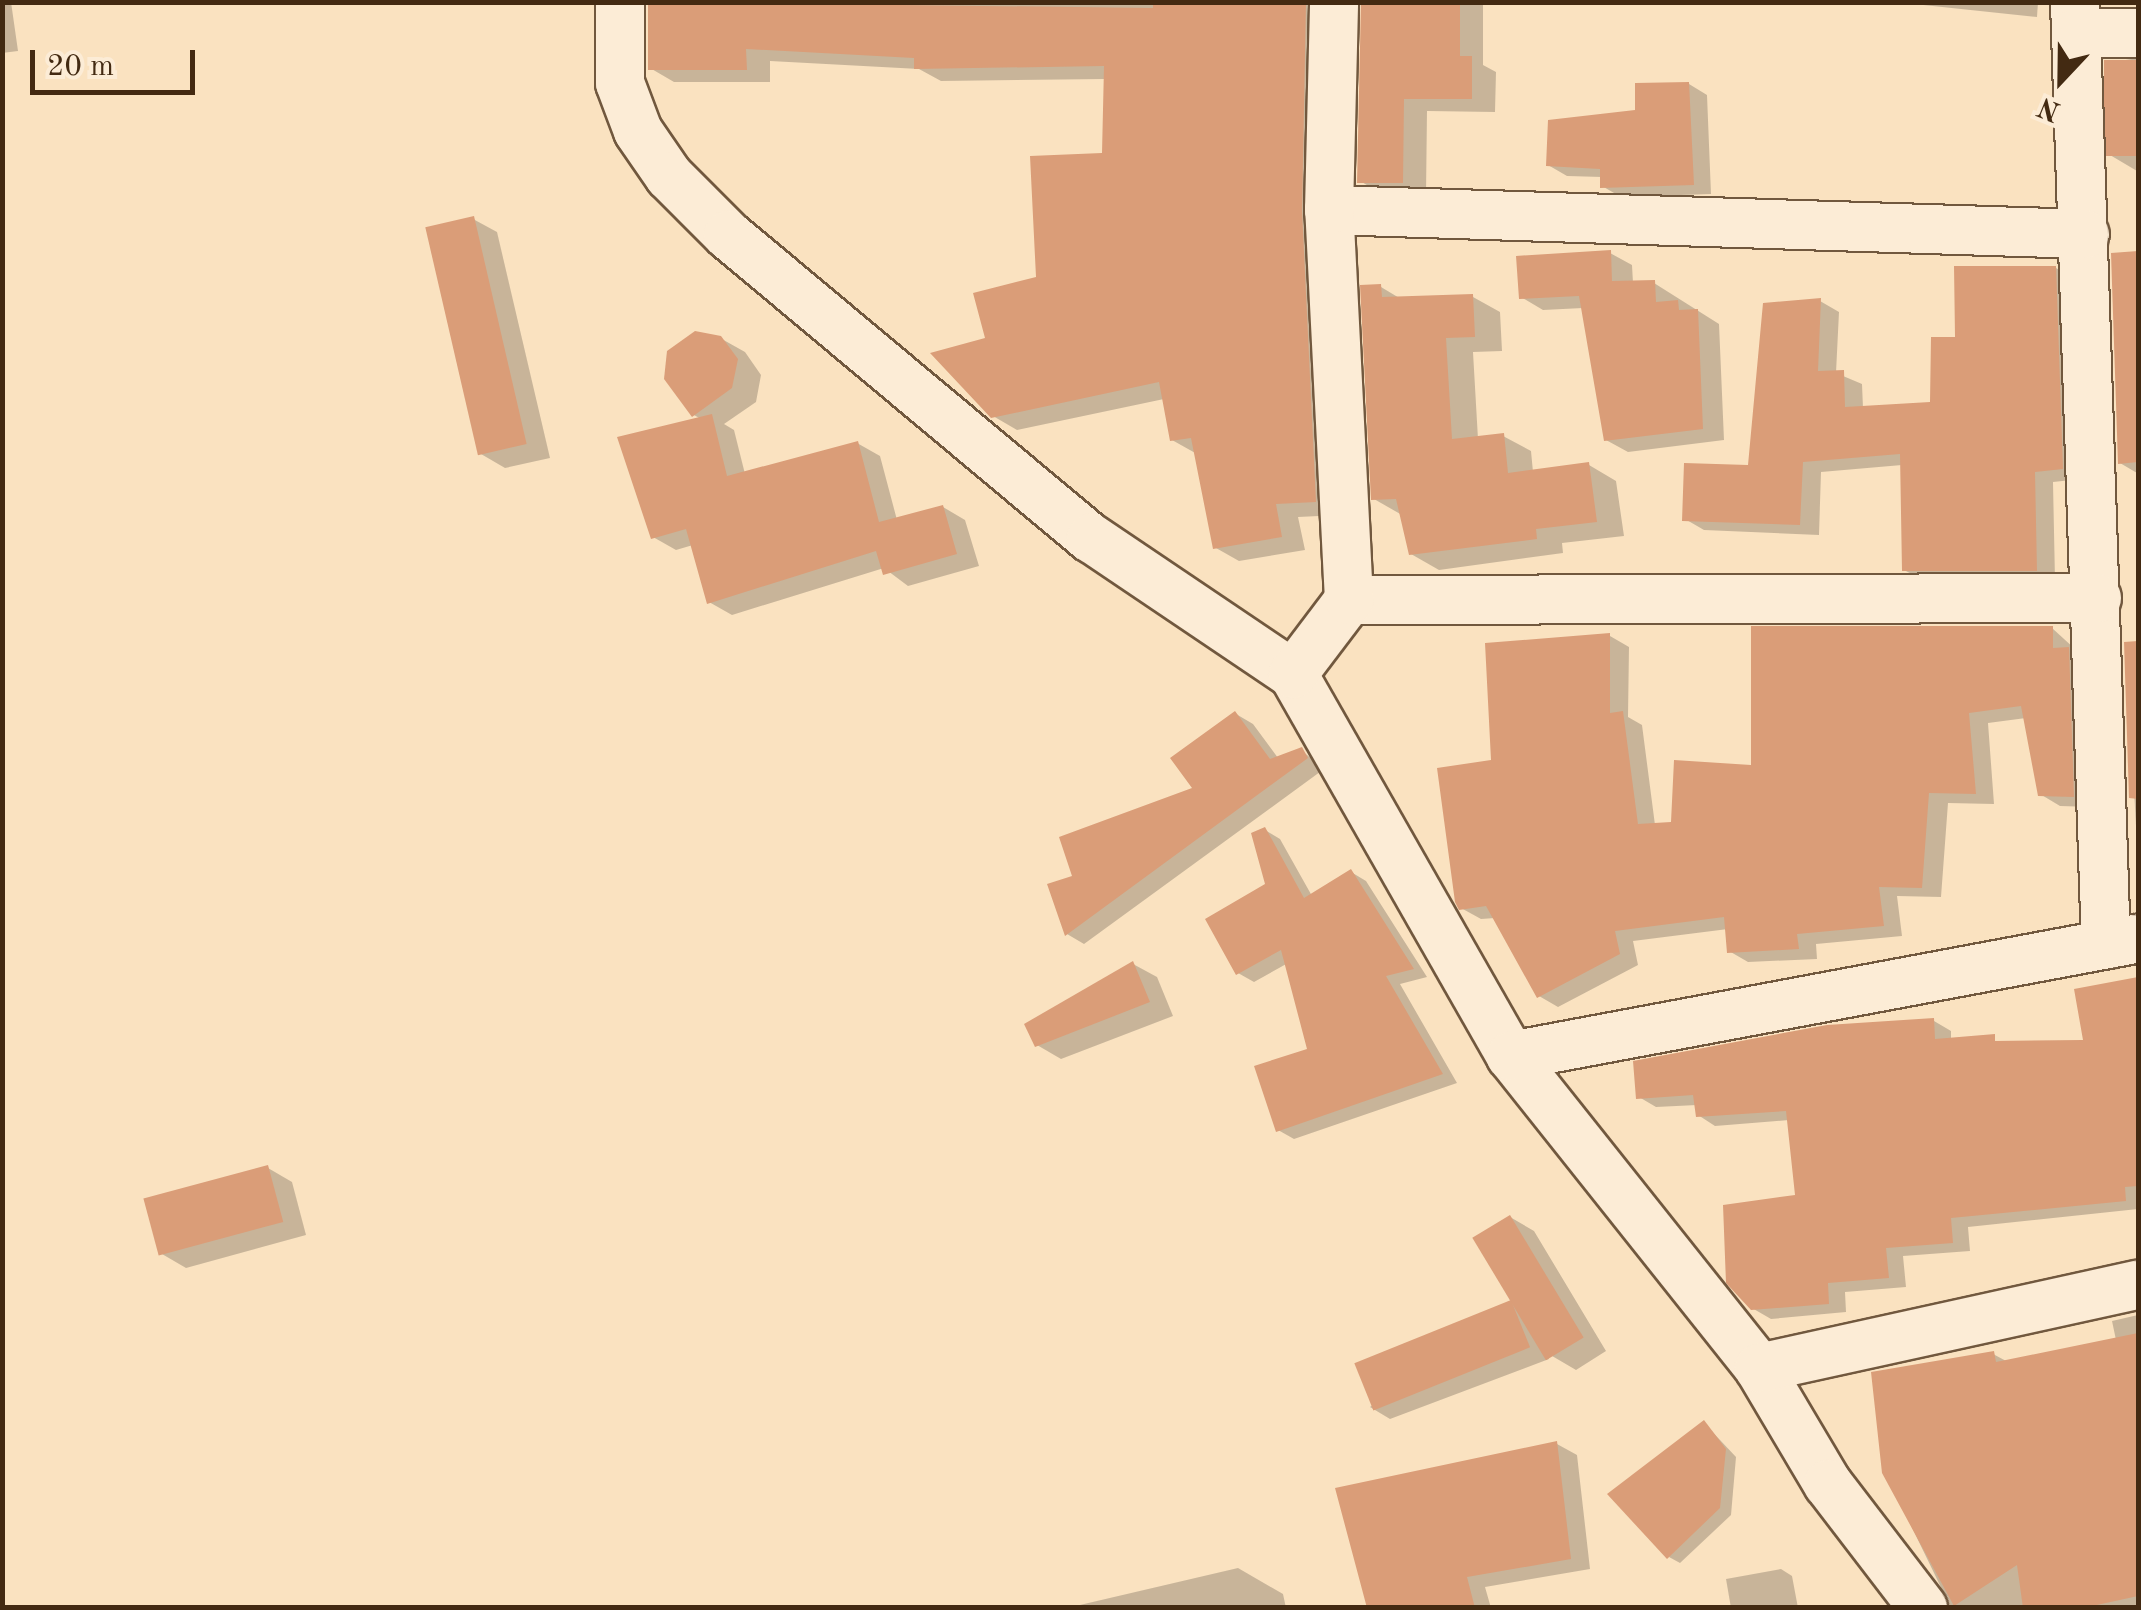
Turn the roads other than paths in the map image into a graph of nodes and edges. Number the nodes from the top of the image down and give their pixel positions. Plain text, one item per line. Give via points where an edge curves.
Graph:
1 (620, 2) edge
2 (1334, 2) edge
3 (2076, 18) edge
4 (2138, 33) edge
5 (1329, 210) junction
6 (2086, 234) junction
7 (2097, 598) junction
8 (1349, 600) junction
9 (1293, 674) junction
10 (2122, 942) edge
11 (1511, 1056) junction
12 (2138, 1285) edge
13 (1758, 1368) junction
14 (1922, 1608) edge

1 - 9 street via 620,82 638,131 728,236 1091,538
2 - 5 street
3 - 4 street
3 - 6 street
5 - 6 street
5 - 8 street
6 - 7 street
7 - 8 street
7 - 10 street
8 - 9 street
9 - 11 street
10 - 11 street
11 - 13 street
12 - 13 street
13 - 14 street via 1828,1484

